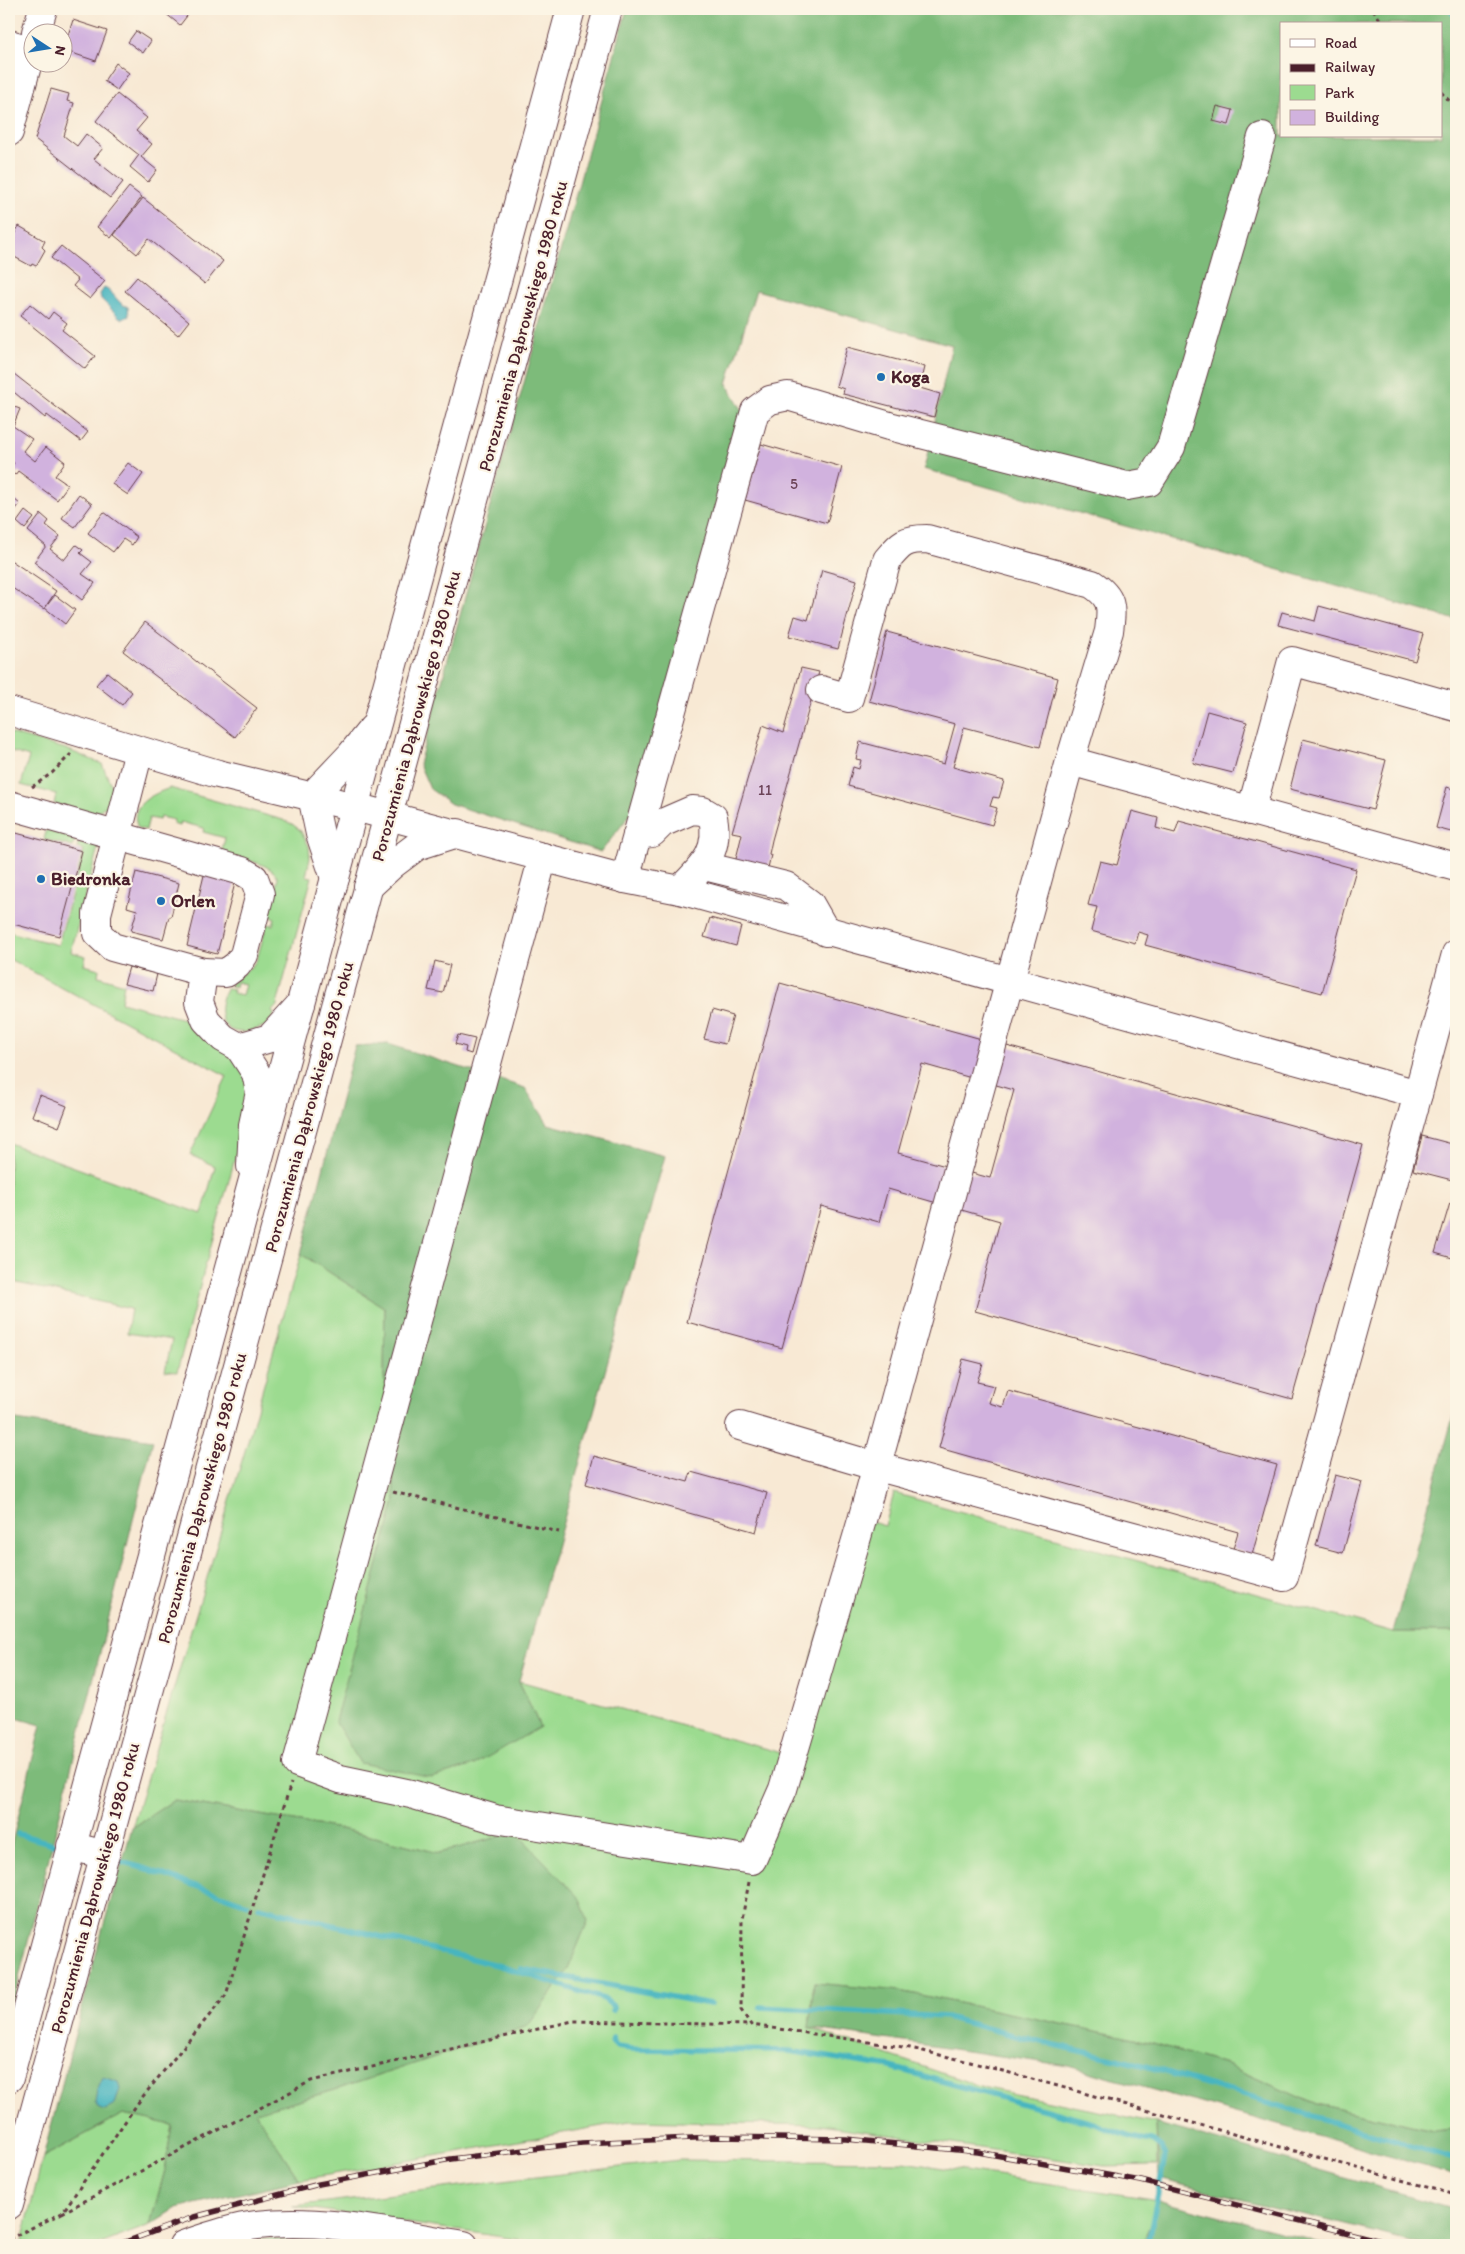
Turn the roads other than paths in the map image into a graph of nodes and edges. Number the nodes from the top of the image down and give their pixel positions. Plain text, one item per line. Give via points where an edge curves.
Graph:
1 (43, 9) edge
2 (571, 9) edge
3 (608, 9) edge
4 (37, 22) edge
5 (22, 68) edge
6 (9, 132) edge
7 (1262, 137) dead end
8 (821, 690) dead end
9 (1456, 707) edge
10 (9, 711) edge
11 (377, 722) junction
12 (139, 751) junction
13 (1070, 761) junction
14 (312, 796) junction
15 (17, 807) edge
16 (355, 807) junction
17 (1251, 811) junction
18 (389, 816) junction
19 (458, 833) junction
20 (637, 835) junction
21 (118, 836) junction
22 (543, 857) junction
23 (704, 866) junction
24 (1456, 867) edge
25 (335, 878) junction
26 (625, 879) junction
27 (368, 887) junction
28 (680, 890) junction
29 (826, 932) junction
30 (1456, 954) edge
31 (203, 972) junction
32 (1011, 982) junction
33 (301, 1004) junction
34 (239, 1047) junction
35 (1418, 1094) junction
36 (250, 1186) junction
37 (740, 1426) dead end
38 (876, 1466) junction
39 (71, 1846) junction
40 (105, 1855) junction
41 (9, 2078) edge
42 (9, 2205) edge
43 (197, 2243) edge
44 (464, 2245) edge

1 - 4 main road
2 - 11 main road, Porozumienia Dąbrowskiego 1980 roku
3 - 18 main road, Porozumienia Dąbrowskiego 1980 roku
5 - 6 main road
7 - 20 main road via 1171,447 1149,482 1127,486 889,426 788,396 770,400 755,411
8 - 13 main road via 849,698 887,560 910,539 927,539 1092,584 1106,593 1112,609 1109,630
9 - 17 main road via 1292,661
10 - 12 main road
11 - 14 main road
11 - 16 main road, Porozumienia Dąbrowskiego 1980 roku
12 - 14 main road
12 - 21 main road
13 - 17 main road
13 - 32 main road
14 - 16 main road
14 - 25 main road via 320,834
15 - 21 main road
16 - 18 main road
16 - 25 main road, Porozumienia Dąbrowskiego 1980 roku
17 - 24 main road
18 - 19 main road
18 - 27 main road, Porozumienia Dąbrowskiego 1980 roku
19 - 22 main road
19 - 27 main road via 417,846
20 - 23 main road via 652,833 679,814 703,811 712,817 716,834
20 - 26 main road
21 - 31 main road via 97,914 96,933 112,947
21 - 31 main road via 242,871 254,878 260,894 244,955 226,973
22 - 26 main road
22 - 38 main road via 297,1763 340,1778 411,1794 495,1819 752,1860 783,1788
23 - 28 main road
23 - 29 main road via 786,886 810,904
25 - 33 main road, Porozumienia Dąbrowskiego 1980 roku
26 - 28 main road
27 - 40 main road, Porozumienia Dąbrowskiego 1980 roku
28 - 29 main road
29 - 32 main road
30 - 35 main road
31 - 34 main road via 199,1002 206,1020 223,1038
32 - 35 main road
32 - 38 main road
33 - 34 main road via 270,1038
33 - 36 main road, Porozumienia Dąbrowskiego 1980 roku
34 - 36 main road via 256,1073 260,1092 253,1125
35 - 38 main road via 1284,1577
36 - 39 main road, Porozumienia Dąbrowskiego 1980 roku
37 - 38 main road
39 - 40 main road
39 - 41 main road, Porozumienia Dąbrowskiego 1980 roku
40 - 42 main road, Porozumienia Dąbrowskiego 1980 roku
43 - 44 main road via 256,2225 335,2226

